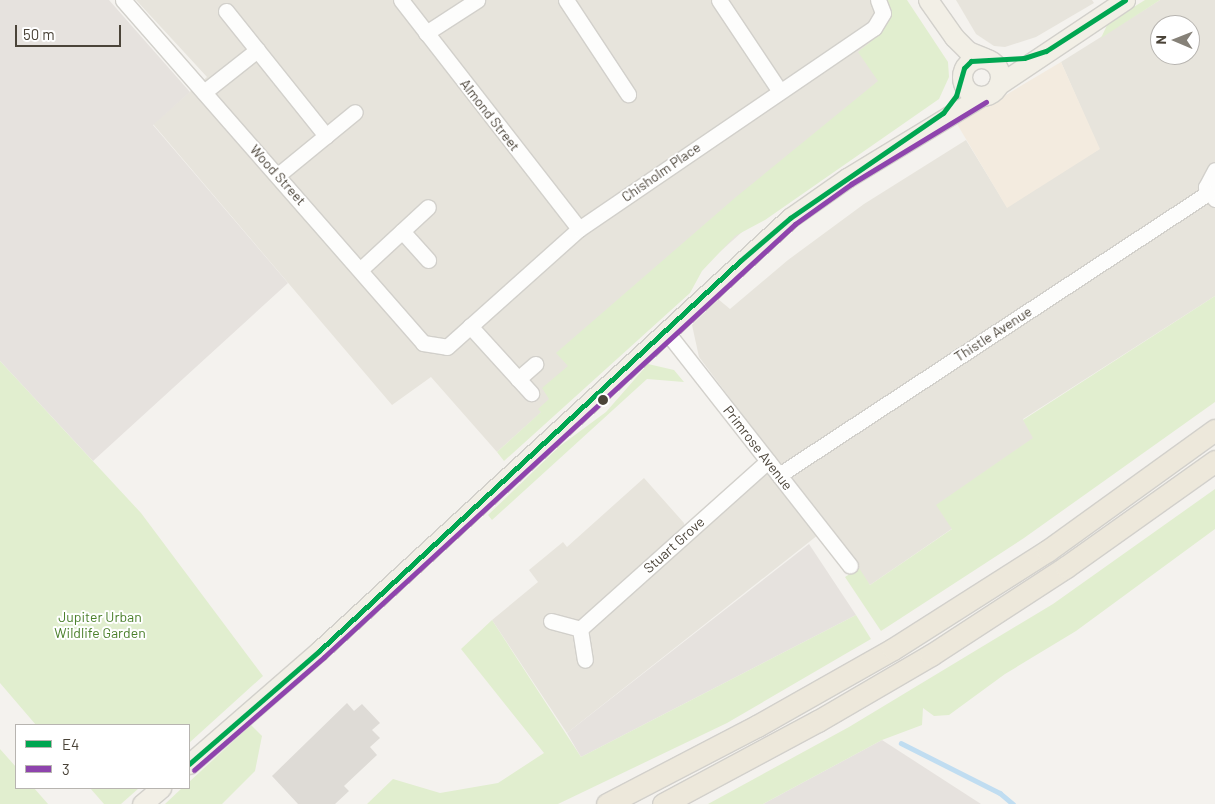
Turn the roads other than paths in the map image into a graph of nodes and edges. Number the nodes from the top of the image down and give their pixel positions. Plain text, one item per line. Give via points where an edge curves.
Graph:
1 (124, 0) edge
2 (401, 0) edge
3 (477, 0) edge
4 (566, 0) edge
5 (719, 0) edge
6 (878, 0) edge
7 (928, 0) edge
8 (1125, 0) edge
9 (226, 11) dead end
10 (426, 33) junction
11 (954, 37) junction
12 (257, 50) junction
13 (1046, 51) junction
14 (987, 59) junction
15 (962, 75) junction
16 (998, 85) junction
17 (779, 90) junction
18 (204, 92) junction
19 (628, 94) dead end
20 (982, 96) junction
21 (355, 112) dead end
22 (923, 130) junction
23 (326, 136) junction
24 (1215, 170) edge
25 (278, 175) junction
26 (1212, 196) edge
27 (428, 207) dead end
28 (579, 229) junction
29 (402, 231) junction
30 (428, 260) dead end
31 (361, 269) junction
32 (470, 326) junction
33 (666, 331) junction
34 (434, 347) joint
35 (535, 364) dead end
36 (518, 379) junction
37 (531, 393) dead end
38 (1215, 430) edge
39 (768, 461) junction
40 (1215, 461) edge
41 (779, 475) junction
42 (850, 566) dead end
43 (551, 621) dead end
44 (580, 629) junction
45 (585, 660) dead end
46 (190, 763) edge
47 (160, 789) edge
48 (142, 804) edge
49 (606, 804) edge
50 (663, 804) edge

1 - 18 street, Wood Street
2 - 10 street, Almond Street
3 - 10 street
4 - 19 street
5 - 17 street
6 - 17 street, Chisholm Place via 883,13 874,28
7 - 11 main road
8 - 13 main road
9 - 12 street
10 - 28 street, Almond Street
11 - 14 main road via 968,51
11 - 15 main road
12 - 18 street
12 - 23 street
13 - 14 main road via 1024,58
13 - 16 main road
14 - 15 main road via 970,61
14 - 16 main road via 999,71
15 - 20 main road via 968,91
15 - 22 main road via 956,96
16 - 20 main road
17 - 28 street, Chisholm Place
18 - 25 street, Wood Street
20 - 22 main road
21 - 23 street
22 - 33 main road via 790,218
23 - 25 street
24 - 26 street, Thistle Avenue via 1206,181
25 - 31 street, Wood Street
26 - 41 street, Thistle Avenue
27 - 29 street
28 - 32 street, Chisholm Place
29 - 30 street
29 - 31 street
31 - 34 street, Wood Street via 423,343
32 - 34 street, Chisholm Place via 447,347
32 - 36 street
33 - 39 street, Primrose Avenue
33 - 46 main road via 325,645
35 - 36 street
36 - 37 street
38 - 49 highway via 1047,550 893,649 757,726
39 - 41 street, Primrose Avenue
39 - 44 street, Stuart Grove
40 - 50 highway via 1066,568 931,655 818,721
41 - 42 street, Primrose Avenue
43 - 44 street
44 - 45 street
47 - 48 main road

